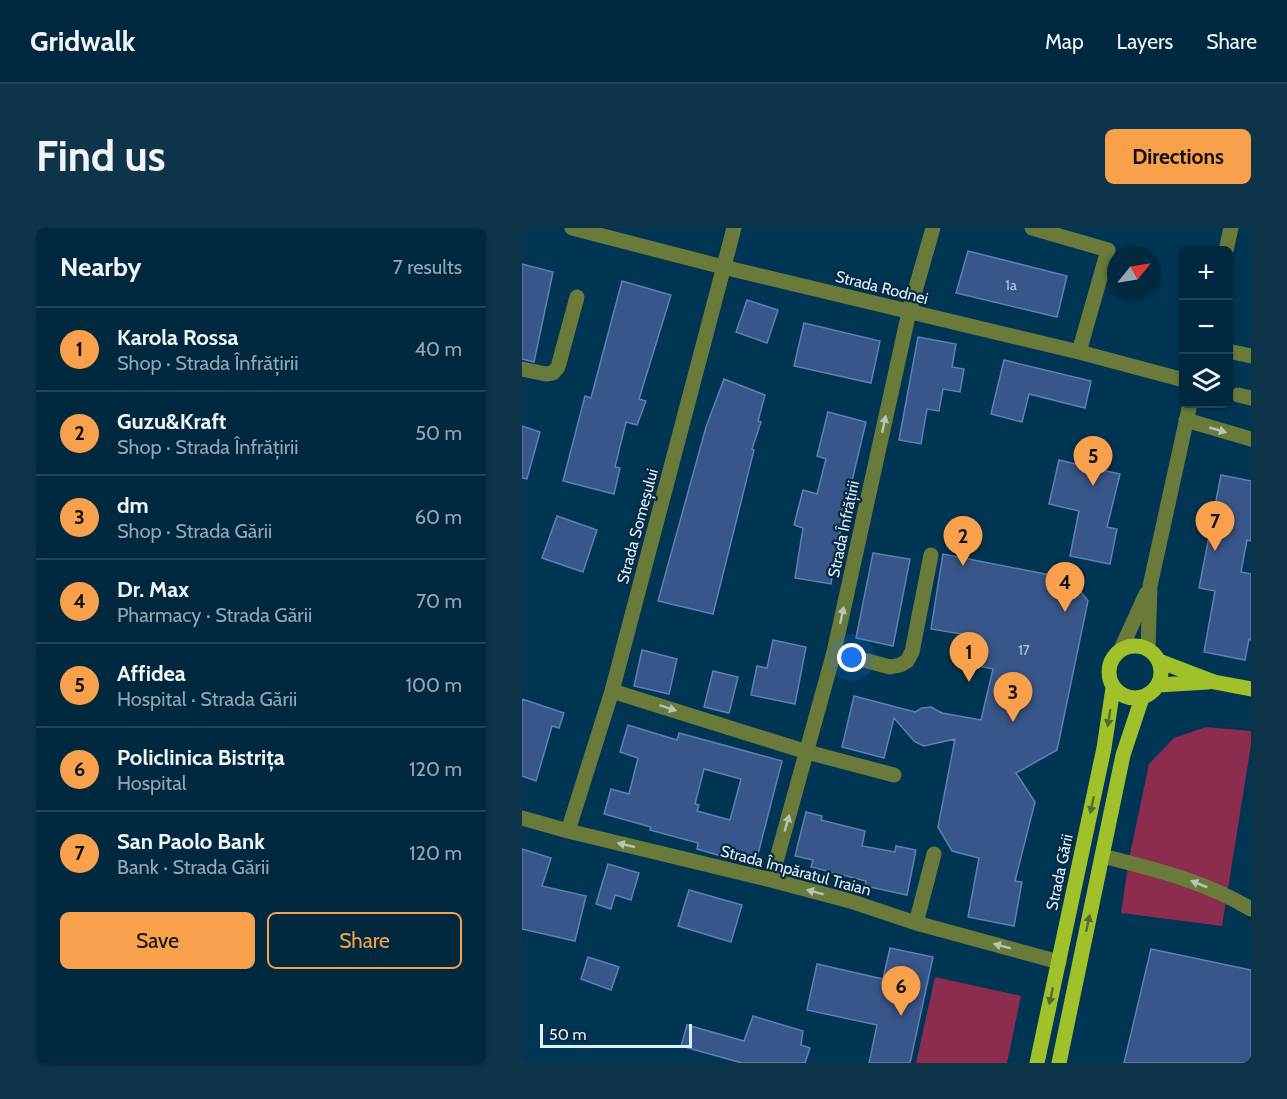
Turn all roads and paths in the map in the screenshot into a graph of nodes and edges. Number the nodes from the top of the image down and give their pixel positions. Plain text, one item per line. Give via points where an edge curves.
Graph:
1 (572, 228) edge
2 (734, 228) edge
3 (933, 228) edge
4 (1032, 228) edge
5 (1231, 228) edge
6 (1227, 246) edge
7 (723, 267) junction
8 (577, 297) dead end
9 (909, 312) junction
10 (1079, 352) junction
11 (1233, 352) edge
12 (1251, 356) edge
13 (522, 369) edge
14 (1179, 379) edge
15 (1189, 408) edge
16 (1186, 420) junction
17 (1251, 439) edge
18 (931, 555) dead end
19 (1150, 586) junction
20 (1121, 649) junction
21 (1148, 649) junction
22 (834, 652) junction
23 (1159, 661) junction
24 (1214, 682) junction
25 (1158, 685) junction
26 (1113, 688) junction
27 (1251, 689) edge
28 (612, 691) junction
29 (1142, 698) junction
30 (807, 752) junction
31 (894, 775) dead end
32 (522, 818) edge
33 (568, 831) junction
34 (934, 854) dead end
35 (1101, 856) junction
36 (771, 880) junction
37 (1251, 909) edge
38 (916, 922) junction
39 (1059, 962) junction
40 (1037, 1063) edge
41 (1059, 1063) edge

1 - 7 street, Strada Rodnei
2 - 7 street, Strada Someșului
3 - 9 street, Strada Înfrățirii
4 - 10 street via 1108,250
5 - 6 street
7 - 9 street, Strada Rodnei
7 - 28 street, Strada Someșului
8 - 13 street via 558,367 546,374
9 - 10 street, Strada Rodnei
22 -> 9 street, Strada Înfrățirii
10 - 14 street, Strada Rodnei
11 - 12 street
15 - 16 street, Strada Gării
16 -> 17 street
16 - 19 street, Strada Gării
18 - 22 street via 907,661 890,667
19 - 20 street, Strada Gării
19 - 21 street, Strada Gării
20 - 21 main road
20 - 26 main road, Strada Gării via 1108,669
21 - 23 main road
22 - 30 street, Strada Înfrățirii
23 - 24 main road
23 - 25 main road
24 - 25 main road
24 - 27 main road
25 - 29 main road
26 - 29 main road via 1131,699
26 -> 39 main road, Strada Gării
28 -> 30 street
28 - 33 street, Strada Someșului
29 - 35 main road via 1123,755
30 - 31 street
36 -> 30 street, Strada Înfrățirii
32 - 33 street, Strada Împăratul Traian
36 -> 33 street, Strada Împăratul Traian
34 - 38 street
37 -> 35 street via 1187,879
41 -> 35 main road
38 -> 36 street, Strada Împăratul Traian
39 -> 38 street, Strada Împăratul Traian
39 -> 40 main road, Strada Gării

